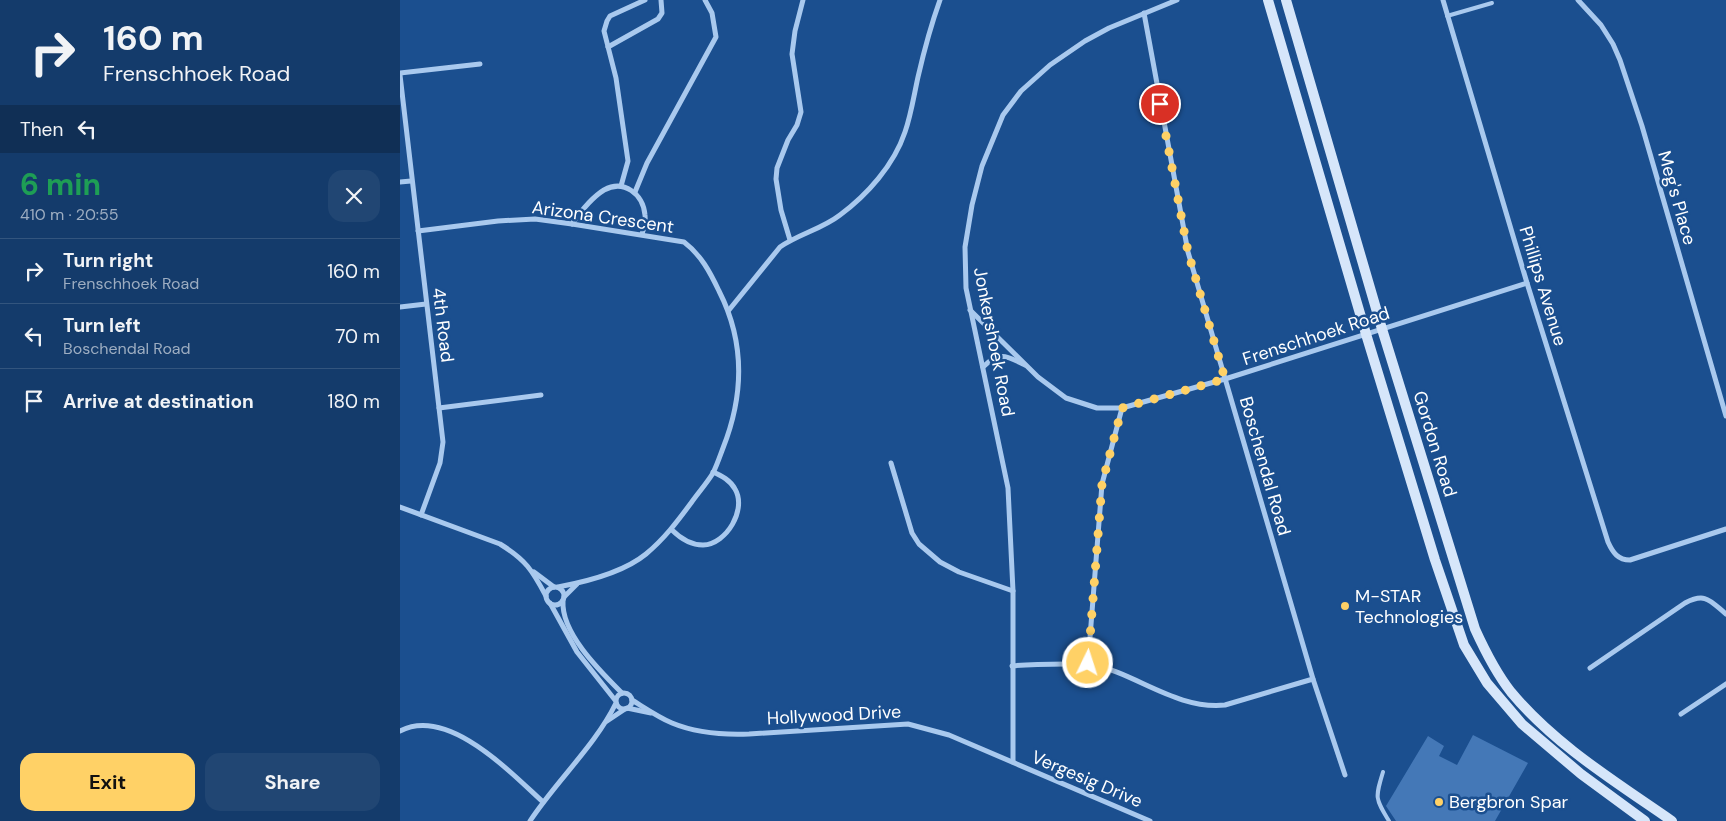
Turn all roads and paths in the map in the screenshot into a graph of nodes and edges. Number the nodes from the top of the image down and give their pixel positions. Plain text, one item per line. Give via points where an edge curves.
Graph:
1 (645, 0) edge
2 (661, 0) edge
3 (705, 0) edge
4 (940, 0) edge
5 (1178, 0) edge
6 (1268, 0) edge
7 (1286, 0) edge
8 (1442, 0) edge
9 (1578, 0) edge
10 (802, 1) edge
11 (1492, 3) dead end
12 (1144, 13) junction
13 (1447, 16) junction
14 (608, 47) junction
15 (480, 64) dead end
16 (400, 74) edge
17 (412, 181) junction
18 (400, 182) edge
19 (621, 186) junction
20 (635, 192) junction
21 (572, 224) junction
22 (418, 231) junction
23 (642, 234) junction
24 (790, 240) junction
25 (1527, 283) junction
26 (426, 304) junction
27 (400, 307) edge
28 (969, 309) junction
29 (729, 310) junction
30 (1382, 329) junction
31 (1366, 334) junction
32 (984, 367) junction
33 (1030, 368) junction
34 (1225, 379) junction
35 (541, 395) dead end
36 (439, 408) junction
37 (1122, 408) junction
38 (1726, 416) edge
39 (891, 463) dead end
40 (713, 472) junction
41 (400, 507) edge
42 (421, 515) junction
43 (1726, 529) edge
44 (672, 530) junction
45 (532, 570) junction
46 (578, 584) junction
47 (556, 587) junction
48 (1012, 591) junction
49 (546, 596) junction
50 (564, 599) junction
51 (550, 603) junction
52 (1726, 614) edge
53 (1490, 661) junction
54 (1088, 663) junction
55 (1012, 666) junction
56 (1476, 667) junction
57 (1590, 668) dead end
58 (1313, 679) junction
59 (1726, 684) edge
60 (622, 693) junction
61 (632, 700) junction
62 (615, 701) junction
63 (626, 709) junction
64 (654, 714) junction
65 (1680, 714) dead end
66 (607, 721) junction
67 (400, 731) edge
68 (1013, 762) junction
69 (1383, 772) dead end
70 (1345, 775) dead end
71 (543, 802) junction
72 (530, 821) edge
73 (1150, 821) edge
74 (1389, 821) edge
75 (1644, 821) edge
76 (1672, 821) edge

1 - 14 street via 610,16 604,31
2 - 14 street via 662,13 658,19
3 - 20 street via 712,13 716,37 647,163
4 - 24 street via 905,132 895,155 859,200 817,229
5 - 12 street, Jonkershoek Road
6 - 31 street, Gordon Road
7 - 30 street, Gordon Road
8 - 13 street, Phillips Avenue
9 - 38 street, Meg's Place via 1613,44 1626,78
10 - 24 street via 792,54 800,112 777,168 776,179
11 - 13 lane
12 - 28 street, Jonkershoek Road via 1085,41 1050,64 1021,91 1003,115 982,166 968,226 964,264
12 - 34 street, Boschendal Road via 1188,252
13 - 25 street, Phillips Avenue
14 - 19 street via 616,78 628,161
15 - 16 street
16 - 17 street, 4th Road
17 - 18 street
17 - 22 street, 4th Road
19 - 20 street
19 - 21 street via 604,190
20 - 23 street via 645,215
21 - 22 street, Arizona Crescent via 535,219
21 - 23 street, Arizona Crescent
22 - 26 street, 4th Road
23 - 29 street, Arizona Crescent via 684,242 693,249
24 - 29 street via 780,247
25 - 30 street, Frenschhoek Road
25 - 43 street, Phillips Avenue via 1608,542 1616,556 1623,560 1638,558
26 - 27 street
26 - 36 street, 4th Road
28 - 32 street, Jonkershoek Road
28 - 33 street, Frenschhoek Road
29 - 40 street, Arizona Crescent via 740,362 739,390 727,438
30 - 31 street, Frenschhoek Road
30 - 53 street, Gordon Road via 1474,629
31 - 34 street, Frenschhoek Road
31 - 56 street, Gordon Road via 1435,560 1464,645
32 - 33 street via 992,359 1006,356
32 - 48 street, Jonkershoek Road via 1008,488
33 - 37 street, Frenschhoek Road via 1066,398 1097,408
34 - 37 street, Frenschhoek Road
34 - 58 street, Boschendal Road
35 - 36 street
36 - 42 street, 4th Road via 442,453
37 - 54 street via 1102,484
39 - 48 street via 912,533 919,544 940,562 959,572
40 - 44 street, Arizona Crescent
40 - 44 street via 729,481 738,499 730,528 717,541 705,545 685,541
41 - 42 street
42 - 45 street via 500,544
44 - 46 street, Arizona Crescent via 644,556
45 - 47 street
45 - 49 street
46 - 47 street, Arizona Crescent
46 - 50 street, Arizona Crescent
47 - 49 street via 549,589
47 - 50 street via 562,589
48 - 55 street, Jonkershoek Road
49 - 51 street
50 - 51 street via 557,605
50 - 60 street via 564,612 581,647
51 - 62 street via 577,652
52 - 57 street via 1708,600 1696,597
53 - 56 street
53 - 76 street, Gordon Road via 1510,690 1556,737
54 - 55 street
54 - 58 street via 1206,706 1225,705
55 - 68 street, Jonkershoek Road
56 - 75 street, Gordon Road via 1486,684 1522,724
58 - 70 street, Boschendal Road
59 - 65 street
60 - 61 street
60 - 62 street
61 - 63 street
61 - 64 street, Hollywood Drive
62 - 63 street via 618,707
62 - 66 street
63 - 64 street, Hollywood Drive
63 - 66 street
64 - 68 street, Hollywood Drive via 680,726 724,734 908,724 949,735
66 - 71 street
67 - 71 street via 424,725 467,739 499,762
68 - 73 street, Vergesig Drive
69 - 74 lane via 1376,794
71 - 72 street

